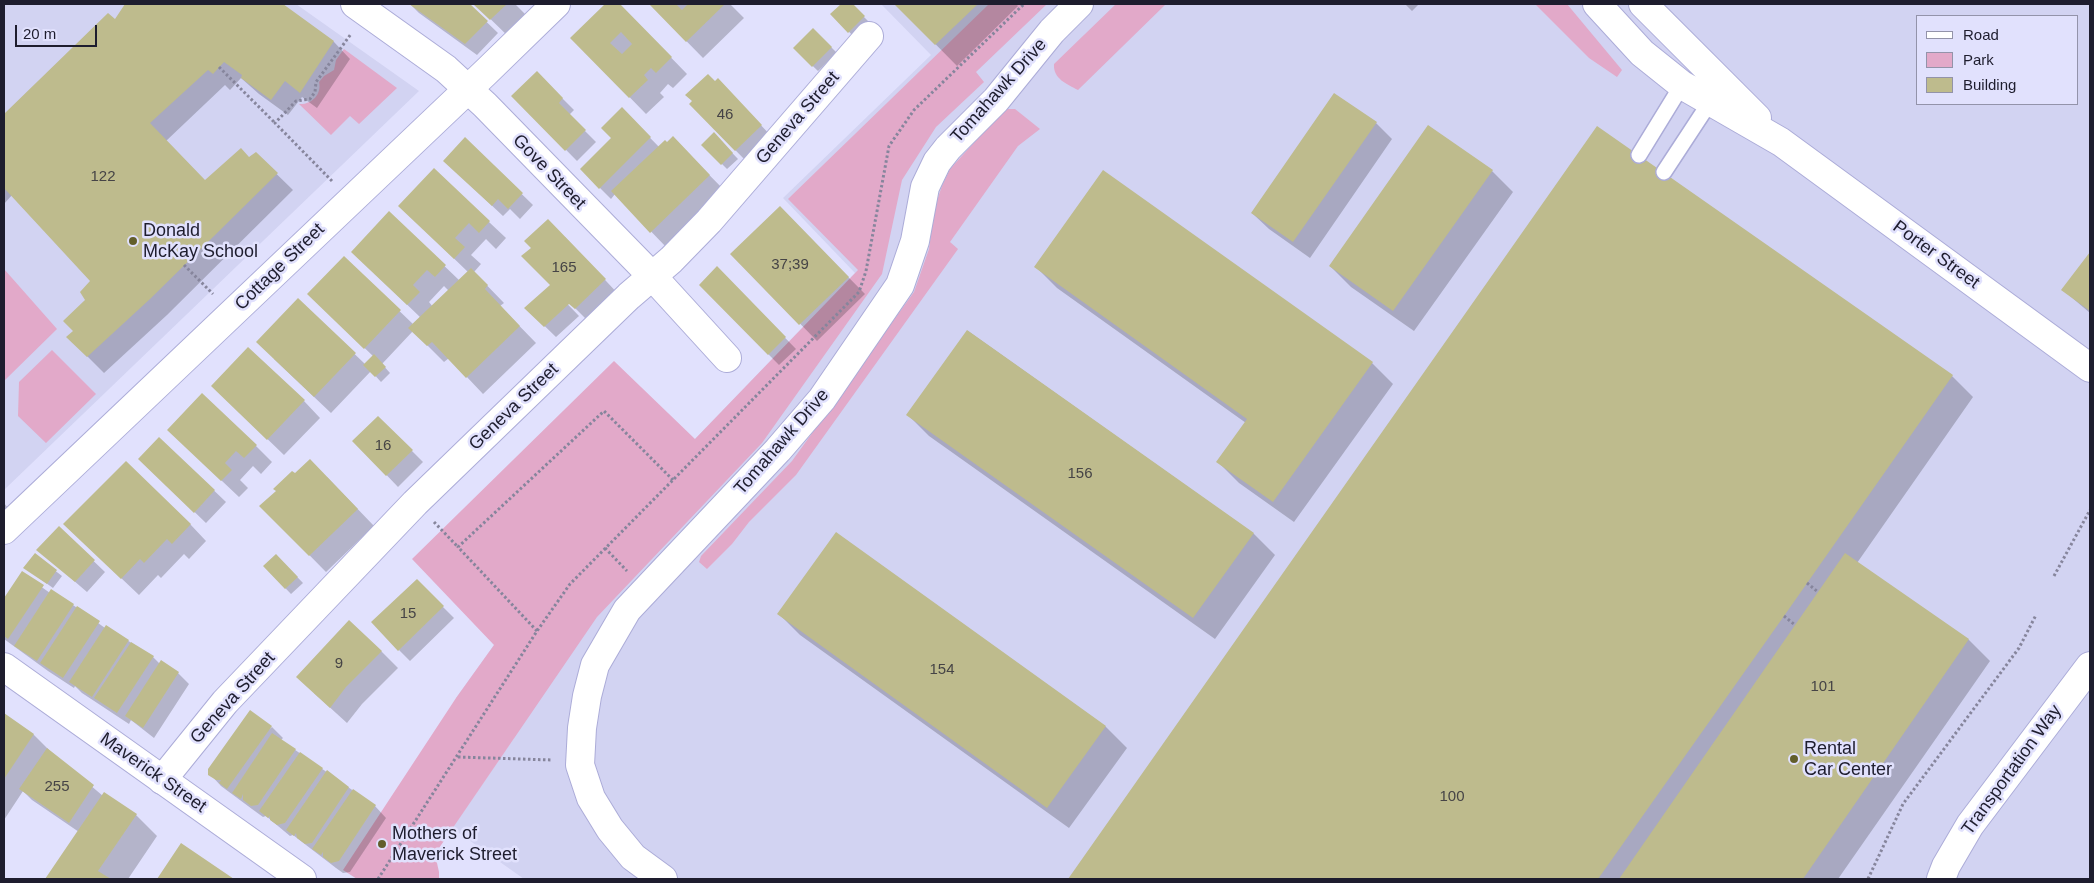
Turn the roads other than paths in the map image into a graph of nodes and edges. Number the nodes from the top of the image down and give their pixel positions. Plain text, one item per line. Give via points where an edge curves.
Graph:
1 (355, 4) edge
2 (556, 4) edge
3 (1079, 4) edge
4 (1597, 4) edge
5 (1643, 4) edge
6 (869, 36) dead end
7 (1682, 85) junction
8 (468, 89) junction
9 (1710, 102) junction
10 (1780, 142) junction
11 (1639, 155) dead end
12 (1664, 172) dead end
13 (652, 277) junction
14 (728, 358) dead end
15 (2090, 368) edge
16 (4, 530) edge
17 (2090, 666) edge
18 (4, 667) edge
19 (162, 780) junction
20 (302, 879) edge
21 (663, 879) edge
22 (1941, 879) edge

1 - 8 street, Gove Street via 446,69
2 - 8 street, Cottage Street
3 - 21 street, Tomahawk Drive via 937,162 925,186 915,241 900,285 822,399 627,610 595,665 584,712 580,760 591,798 633,857
4 - 7 street, Porter Street via 1642,53
5 - 10 street, Porter Street
6 - 13 street, Geneva Street via 709,221
7 - 9 street, Porter Street
7 - 11 lane
8 - 13 street, Gove Street
8 - 16 street, Cottage Street
9 - 10 street, Porter Street
9 - 12 lane
10 - 15 street, Porter Street
13 - 14 street, Gove Street
13 - 19 street, Geneva Street via 415,503 225,702
17 - 22 street, Transportation Way via 1970,825
18 - 19 street, Maverick Street
19 - 20 street, Maverick Street

